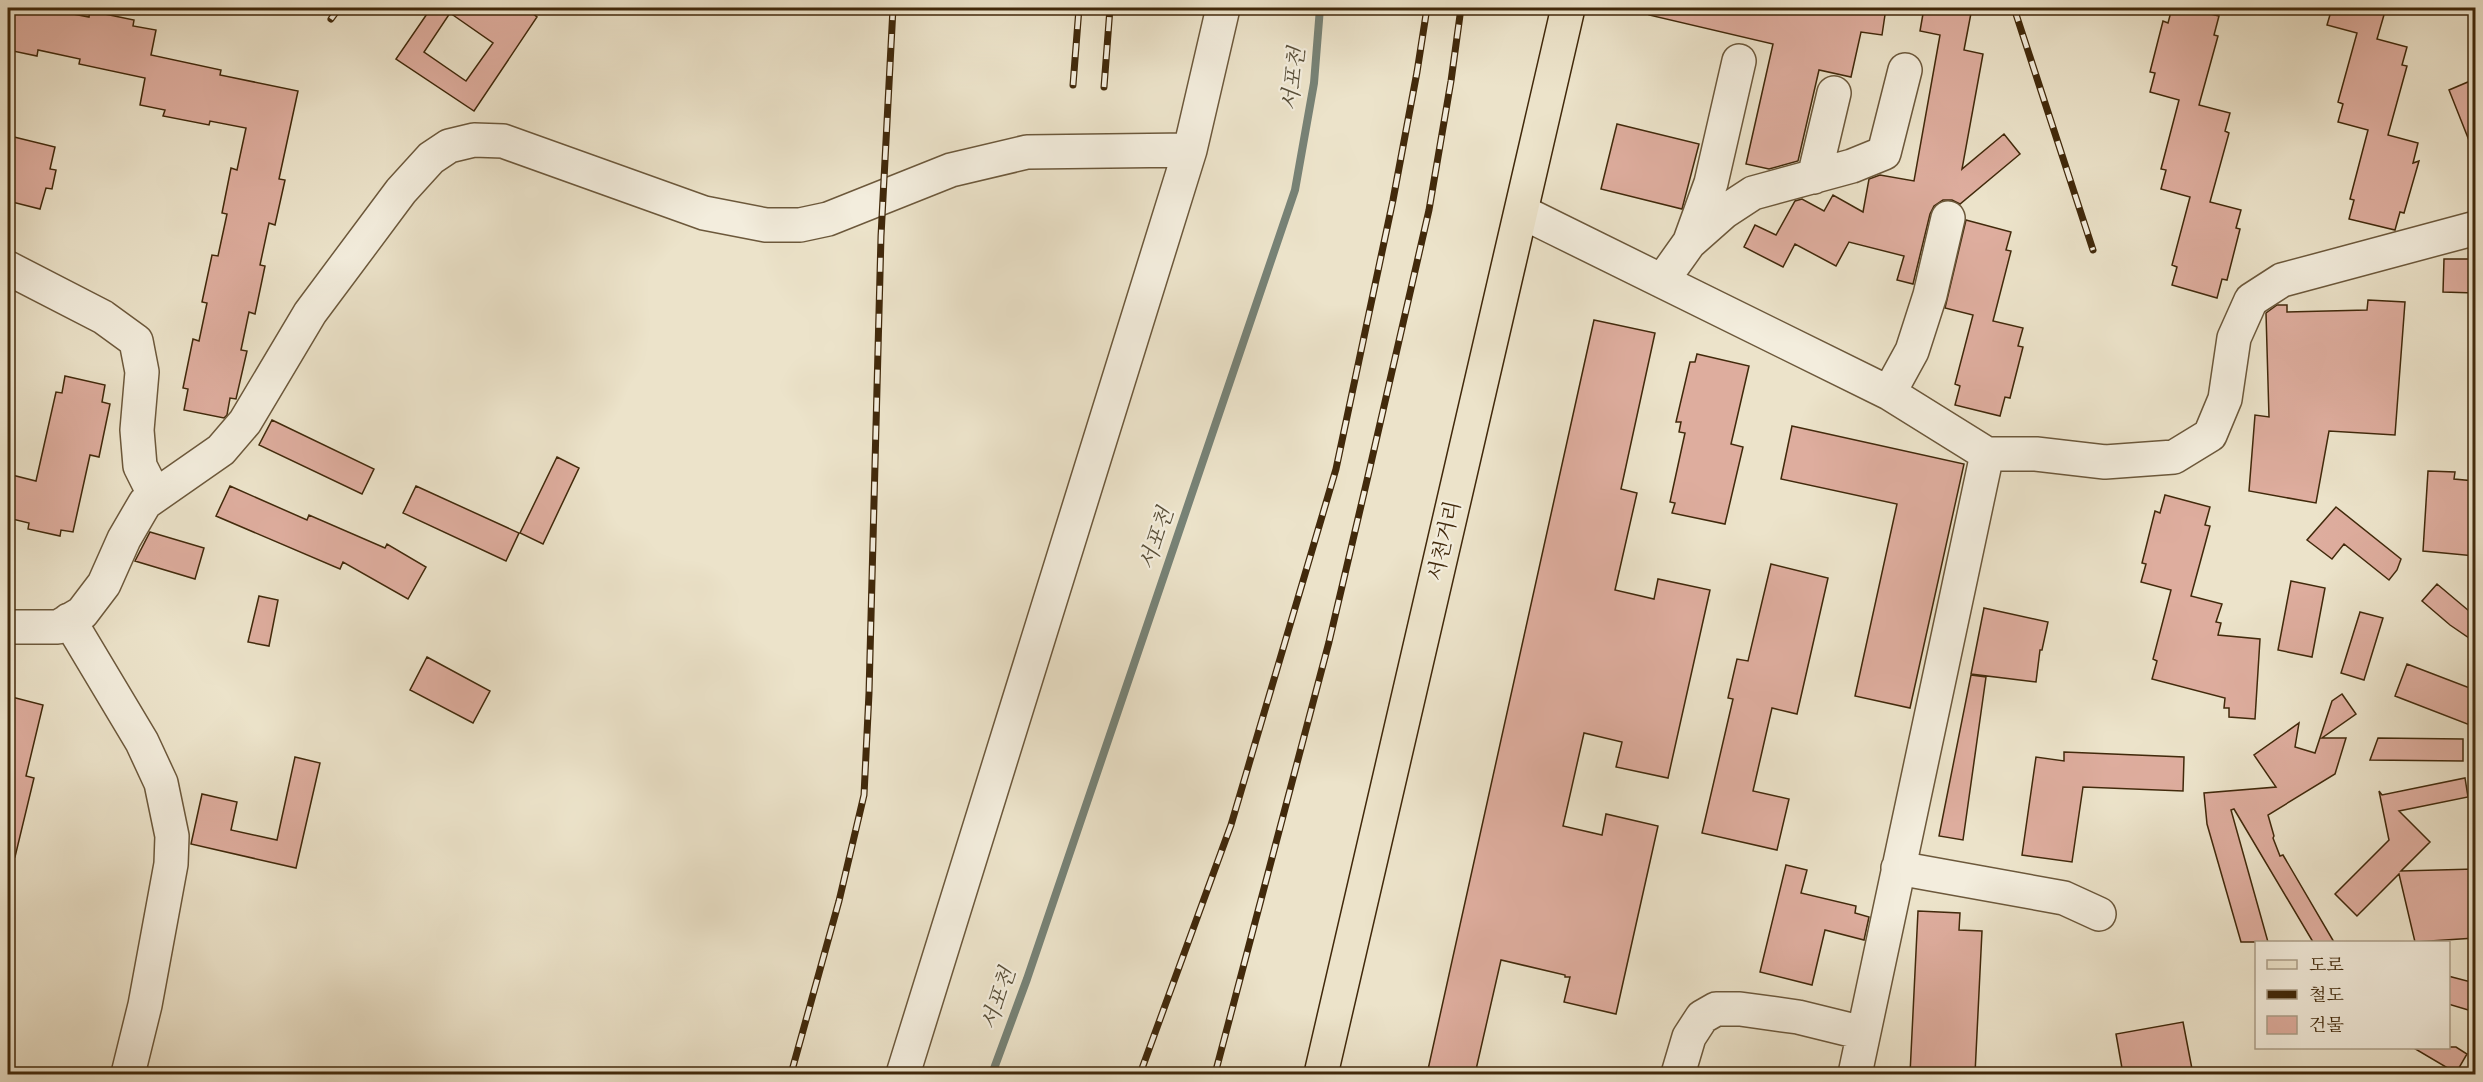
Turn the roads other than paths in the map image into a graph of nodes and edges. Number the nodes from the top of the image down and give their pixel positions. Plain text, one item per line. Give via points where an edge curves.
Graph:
1 (1223, 8) edge
2 (1568, 8) edge
3 (1739, 61) dead end
4 (1905, 70) dead end
5 (1834, 93) dead end
6 (1190, 150) junction
7 (1814, 177) junction
8 (1522, 212) junction
9 (1948, 218) dead end
10 (2475, 228) edge
11 (1689, 243) junction
12 (8, 268) edge
13 (1662, 281) junction
14 (1889, 393) junction
15 (1987, 454) junction
16 (155, 496) junction
17 (69, 620) junction
18 (8, 627) edge
19 (1898, 868) junction
20 (2099, 914) dead end
21 (1863, 1033) junction
22 (128, 1074) edge
23 (903, 1074) edge
24 (1321, 1074) edge
25 (1678, 1074) edge
26 (1855, 1074) edge

1 - 6 street
2 - 8 main road, 서천거리
3 - 11 street via 1711,183
4 - 7 street via 1884,153
5 - 7 street
6 - 16 street via 1027,152 951,170 828,219 800,225 766,225 704,213 503,141 474,140 449,146 431,158 394,200 310,313 239,429 221,450
6 - 23 street
7 - 11 street via 1753,194 1724,212
8 - 13 street
8 - 24 main road, 서천거리
9 - 14 street via 1912,351
10 - 15 street via 2282,280 2252,300 2234,338 2225,399 2210,435 2174,457 2105,462 2036,454
11 - 13 street
12 - 16 street via 103,317 136,340 142,372 137,430 140,466
13 - 14 street
14 - 15 street
15 - 19 street
16 - 17 street via 145,503 134,521 104,584 82,613
17 - 18 street via 58,627
17 - 22 street via 142,742 161,783 172,836 171,864 149,984
19 - 20 street via 2064,898
19 - 21 street
21 - 25 street via 1798,1017 1716,1009 1702,1017 1689,1036
21 - 26 street

